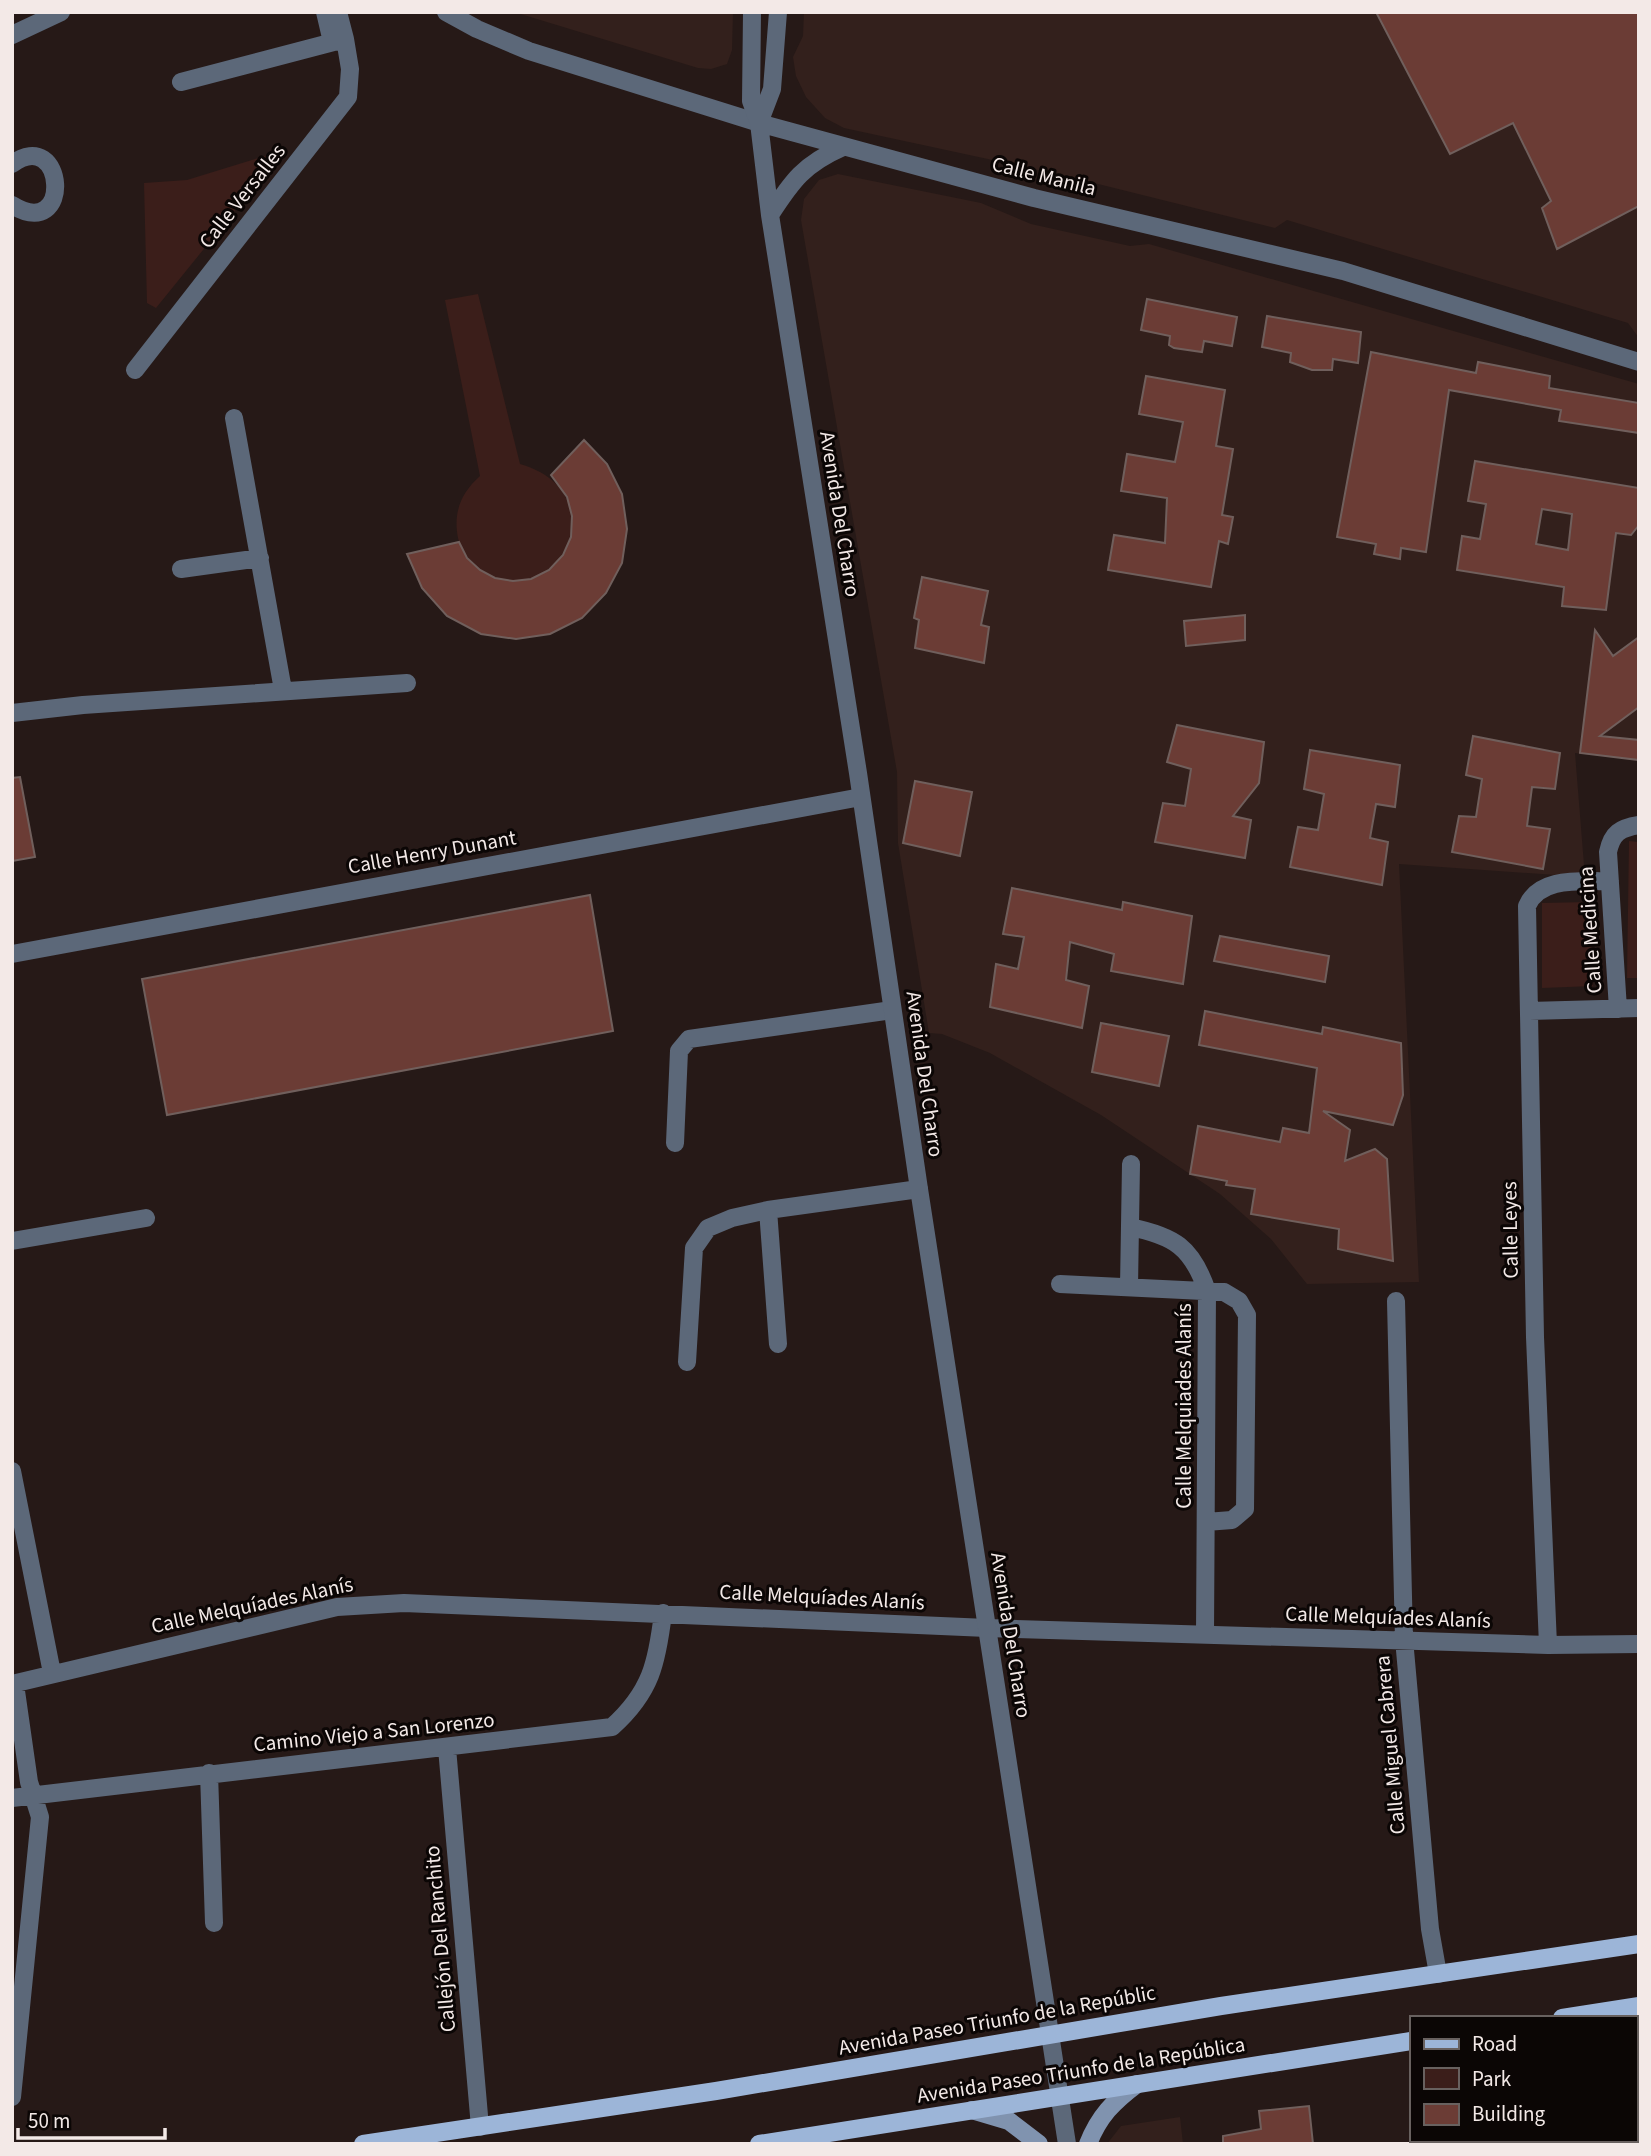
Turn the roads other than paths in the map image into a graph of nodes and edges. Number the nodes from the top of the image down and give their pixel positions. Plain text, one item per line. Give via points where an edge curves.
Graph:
1 (61, 12) edge
2 (325, 12) edge
3 (338, 12) edge
4 (446, 12) edge
5 (752, 12) edge
6 (778, 12) edge
7 (12, 35) edge
8 (338, 40) junction
9 (181, 82) dead end
10 (759, 123) junction
11 (843, 147) junction
12 (12, 164) edge
13 (12, 205) edge
14 (770, 215) junction
15 (1639, 362) edge
16 (135, 370) dead end
17 (234, 418) dead end
18 (260, 558) junction
19 (181, 569) dead end
20 (407, 683) dead end
21 (283, 690) junction
22 (12, 713) edge
23 (861, 797) junction
24 (1639, 825) edge
25 (1609, 881) junction
26 (12, 954) edge
27 (1639, 1008) edge
28 (1618, 1009) junction
29 (892, 1010) junction
30 (1529, 1011) junction
31 (675, 1143) dead end
32 (1131, 1164) dead end
33 (919, 1189) junction
34 (768, 1210) junction
35 (146, 1218) dead end
36 (1130, 1227) junction
37 (12, 1241) edge
38 (1060, 1284) dead end
39 (1129, 1287) junction
40 (1207, 1291) junction
41 (1396, 1301) dead end
42 (778, 1344) dead end
43 (687, 1362) dead end
44 (12, 1471) edge
45 (1206, 1522) junction
46 (663, 1613) junction
47 (987, 1628) junction
48 (1205, 1634) junction
49 (1404, 1639) junction
50 (1639, 1644) edge
51 (1548, 1645) junction
52 (52, 1673) junction
53 (14, 1684) edge
54 (447, 1748) junction
55 (209, 1773) junction
56 (33, 1795) junction
57 (12, 1798) edge
58 (214, 1923) dead end
59 (1639, 1944) edge
60 (1438, 1974) junction
61 (1639, 2006) edge
62 (1575, 2016) edge
63 (1049, 2034) junction
64 (1410, 2041) edge
65 (1137, 2084) junction
66 (12, 2097) edge
67 (1059, 2097) junction
68 (972, 2110) junction
69 (480, 2127) junction
70 (363, 2144) edge
71 (759, 2144) edge
72 (1039, 2144) edge
73 (1067, 2144) edge
74 (1088, 2144) edge

1 - 7 street
2 - 8 street, Calle Versalles
3 - 8 street, Calle Versalles
4 - 10 street, Calle Manila via 529,51
5 - 10 street via 751,101
6 - 10 street, Avenida Del Charro via 772,89
8 - 9 street
8 - 16 street, Calle Versalles via 351,82 348,97
10 - 11 street, Calle Manila
10 - 14 street, Avenida Del Charro
11 - 14 street via 793,179
11 - 15 street, Calle Manila via 1342,271
12 - 13 street via 27,158 43,160 56,174 58,185 51,204 43,209 22,211
14 - 23 street, Avenida Del Charro
17 - 18 street
18 - 19 street
18 - 21 street
20 - 21 street
21 - 22 street
23 - 26 street, Calle Henry Dunant
23 - 29 street, Avenida Del Charro
24 - 25 street, Calle Medicina via 1619,830 1610,842
25 - 28 street, Calle Medicina
25 - 30 street, Calle Leyes via 1550,886 1532,895 1527,906
27 - 28 street
28 - 30 street
29 - 31 street via 690,1039 679,1051
29 - 33 street, Avenida Del Charro
30 - 51 street, Calle Leyes via 1535,1337
32 - 36 street
33 - 34 street
33 - 47 street, Avenida Del Charro
34 - 42 street
34 - 43 street via 708,1228 694,1248
35 - 37 street
36 - 39 street
36 - 40 street, Calle Melquiades Alanís via 1178,1242 1195,1262
38 - 39 street, Calle Melquiades Alanís
39 - 40 street, Calle Melquiades Alanís
40 - 45 street, Calle Melquiades Alanís
40 - 45 street, Calle Melquiades Alanís via 1234,1296 1247,1315 1247,1496 1245,1509 1237,1518
41 - 49 street, Calle Miguel Cabrera
44 - 52 street
45 - 48 street, Calle Melquiades Alanís
46 - 47 street, Calle Melquíades Alanís
46 - 52 street, Calle Melquíades Alanís via 365,1604
46 - 54 street, Camino Viejo a San Lorenzo via 657,1653 643,1694 612,1727
47 - 48 street, Calle Melquíades Alanís
47 - 63 street, Avenida Del Charro
48 - 49 street, Calle Melquíades Alanís
49 - 51 street, Calle Melquíades Alanís
49 - 60 street, Calle Miguel Cabrera
50 - 51 street, Calle Melquíades Alanís
52 - 53 street, Calle Melquíades Alanís
53 - 56 street
54 - 55 street, Camino Viejo a San Lorenzo
54 - 69 street, Callejón Del Ranchito
55 - 56 street, Camino Viejo a San Lorenzo
55 - 58 street
56 - 57 street, Camino Viejo a San Lorenzo
56 - 66 street via 40,1816
59 - 60 main road, Avenida Paseo Triunfo de la Repúblic
60 - 63 main road, Avenida Paseo Triunfo de la Repúblic
61 - 62 main road
63 - 67 street, Avenida Del Charro
63 - 69 main road, Avenida Paseo Triunfo de la Repúblic
64 - 65 main road, Avenida Paseo Triunfo de la República
65 - 67 main road, Avenida Paseo Triunfo de la República
65 - 74 main road via 1110,2104 1096,2122
67 - 68 main road, Avenida Paseo Triunfo de la República
67 - 73 street, Avenida Del Charro
68 - 71 main road, Avenida Paseo Triunfo de la República
68 - 72 main road via 1009,2121
69 - 70 main road, Avenida Paseo Triunfo de la Repúblic

